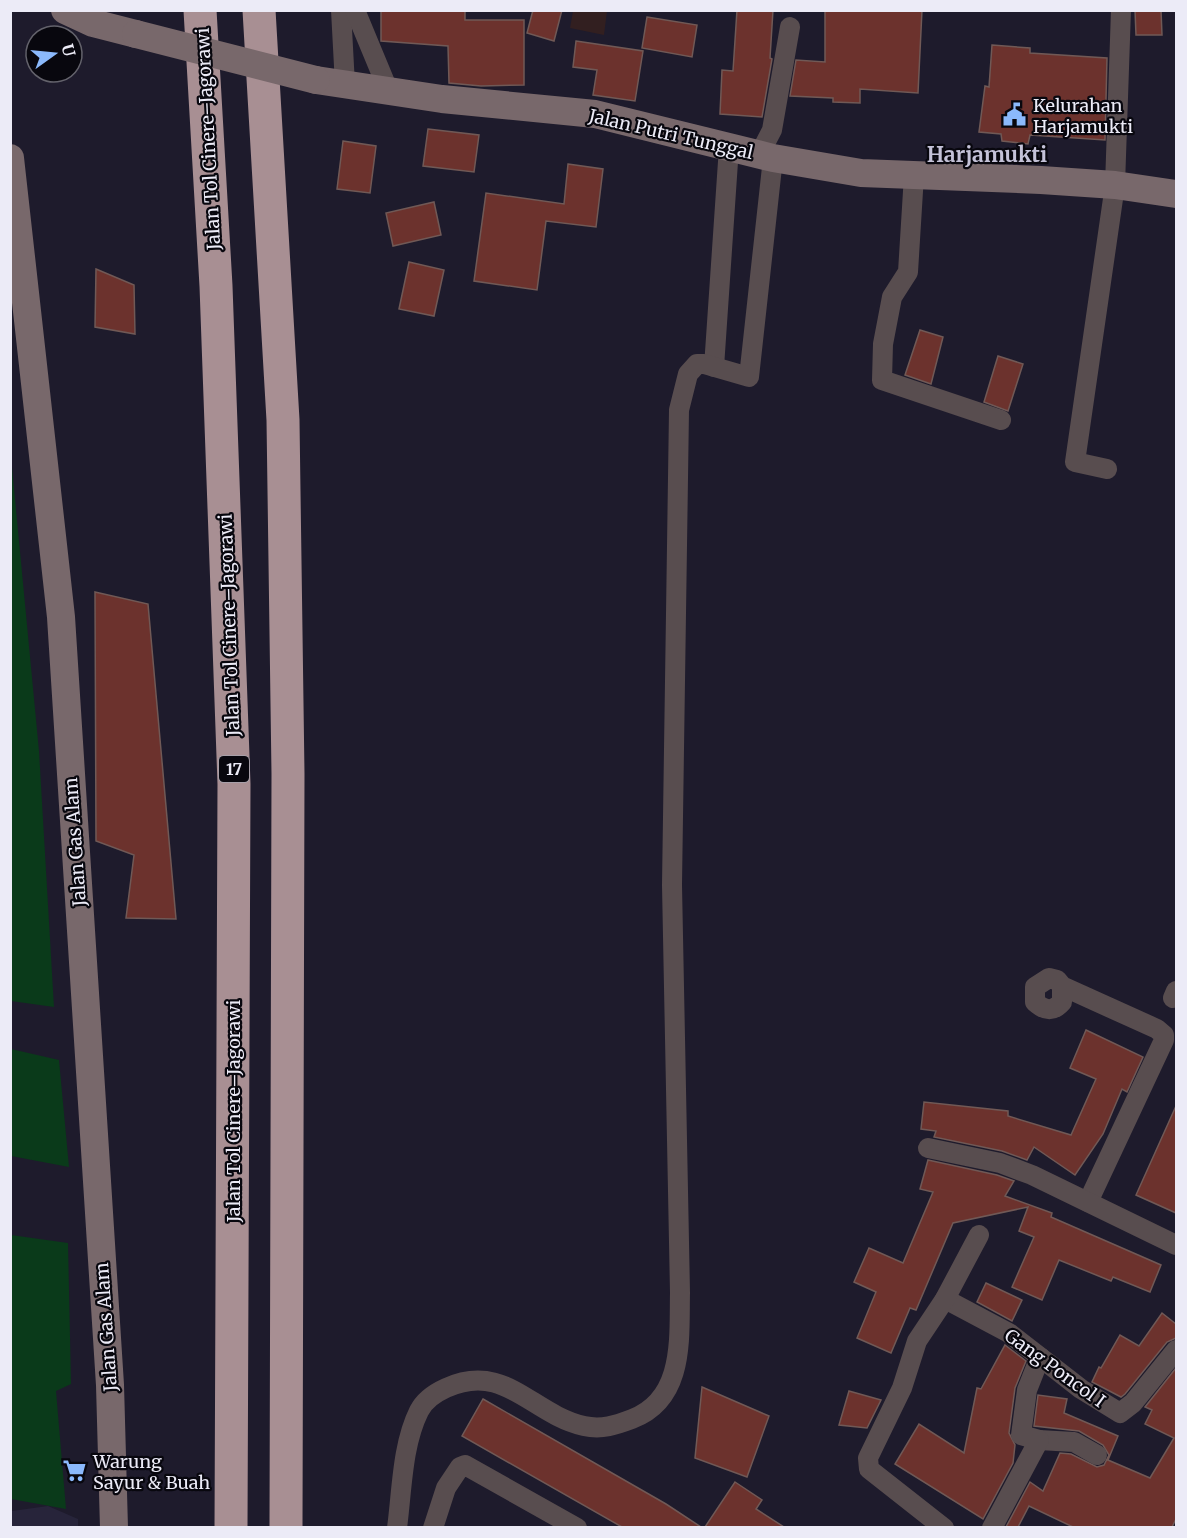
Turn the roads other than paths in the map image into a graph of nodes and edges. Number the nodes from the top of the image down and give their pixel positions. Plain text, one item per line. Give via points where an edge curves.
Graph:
1 (65, 10) edge
2 (200, 10) edge
3 (259, 10) edge
4 (341, 10) edge
5 (354, 10) edge
6 (1121, 10) edge
7 (790, 27) dead end
8 (345, 86) junction
9 (389, 92) junction
10 (729, 147) junction
11 (766, 157) junction
12 (10, 158) edge
13 (914, 176) junction
14 (1115, 185) junction
15 (1176, 194) edge
16 (714, 367) junction
17 (1001, 420) dead end
18 (1107, 469) dead end
19 (1062, 986) dead end
20 (928, 1148) dead end
21 (1088, 1202) junction
22 (979, 1235) dead end
23 (1176, 1245) edge
24 (945, 1299) junction
25 (1176, 1350) edge
26 (1040, 1357) junction
27 (1039, 1440) junction
28 (1097, 1455) dead end
29 (114, 1527) edge
30 (231, 1527) edge
31 (286, 1527) edge
32 (397, 1527) edge
33 (433, 1527) edge
34 (577, 1527) edge
35 (944, 1527) edge
36 (992, 1527) edge

1 - 8 street, Jalan Putri Tunggal, bridge via 93,23
2 - 30 highway, Jalan Tol Cinere–Jagorawi / 17 via 216,286 234,784
3 - 31 highway via 283,420 288,774
4 - 8 street
5 - 9 street
6 - 14 street
7 - 11 street
8 - 9 street, Jalan Putri Tunggal
9 - 10 street, Jalan Putri Tunggal via 595,114
10 - 11 street, Jalan Putri Tunggal
10 - 16 street
11 - 13 street, Jalan Putri Tunggal via 861,173
11 - 16 street via 749,377
12 - 29 street, Jalan Gas Alam via 61,617 110,1385
13 - 14 street, Jalan Putri Tunggal
13 - 17 street via 908,272 892,297 883,344 882,380
14 - 15 street, Jalan Putri Tunggal
14 - 18 street via 1075,462
16 - 32 street via 697,364 688,374 680,410 672,885 680,1293 678,1356 672,1379 654,1407 638,1417 598,1428 563,1419 518,1392 484,1379 443,1389 419,1411 409,1442
19 - 21 street via 1164,1035
20 - 21 street via 1000,1163
21 - 23 street
22 - 24 street
24 - 26 street, Gang Poncol I via 1009,1333
24 - 35 street via 917,1341 902,1388 867,1463 874,1473
25 - 26 street, Gang Poncol I via 1133,1403 1120,1413
26 - 27 street via 1027,1390 1021,1435
27 - 28 street via 1074,1442
27 - 36 street
33 - 34 street via 446,1488 465,1465

